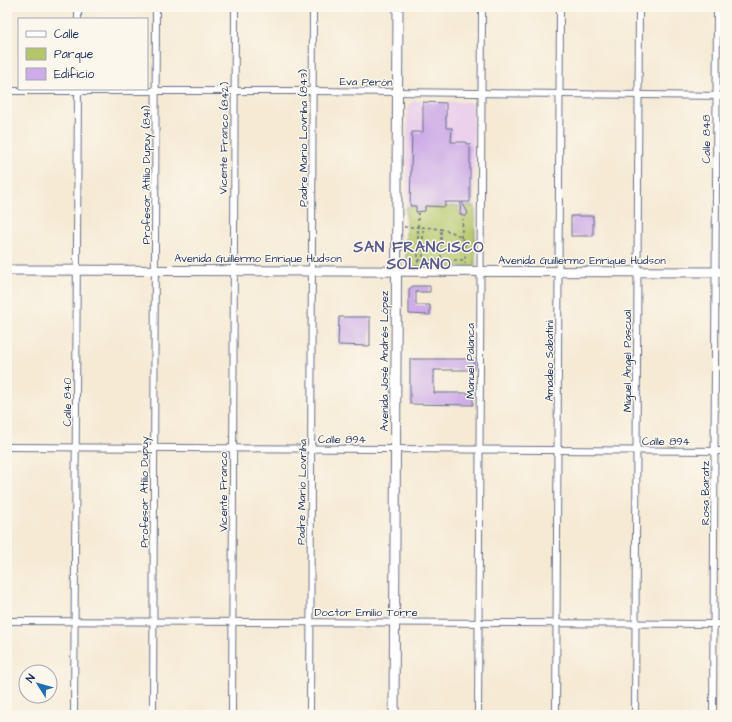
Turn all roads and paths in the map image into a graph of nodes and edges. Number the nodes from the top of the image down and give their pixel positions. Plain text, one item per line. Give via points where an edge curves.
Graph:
1 (78, 7) edge
2 (156, 7) edge
3 (235, 7) edge
4 (313, 7) edge
5 (398, 7) edge
6 (482, 7) edge
7 (560, 7) edge
8 (639, 7) edge
9 (717, 7) edge
10 (78, 18) edge
11 (78, 90) edge
12 (7, 91) edge
13 (155, 91) junction
14 (235, 91) junction
15 (314, 91) junction
16 (398, 92) junction
17 (482, 93) junction
18 (560, 94) junction
19 (638, 95) junction
20 (716, 96) junction
21 (725, 96) edge
22 (418, 213) dead end
23 (463, 219) dead end
24 (397, 227) junction
25 (418, 227) junction
26 (424, 227) junction
27 (441, 230) junction
28 (461, 238) junction
29 (397, 250) junction
30 (418, 250) junction
31 (418, 260) junction
32 (423, 260) junction
33 (441, 260) junction
34 (465, 260) junction
35 (7, 270) edge
36 (77, 270) junction
37 (156, 270) junction
38 (233, 270) junction
39 (313, 270) junction
40 (396, 271) junction
41 (420, 271) junction
42 (559, 271) junction
43 (441, 272) junction
44 (465, 272) junction
45 (480, 272) junction
46 (638, 272) junction
47 (720, 272) edge
48 (7, 447) edge
49 (76, 447) junction
50 (154, 448) junction
51 (234, 448) junction
52 (312, 449) junction
53 (396, 449) junction
54 (480, 450) junction
55 (558, 450) junction
56 (637, 451) junction
57 (715, 451) junction
58 (725, 451) edge
59 (7, 621) edge
60 (154, 621) junction
61 (232, 621) junction
62 (75, 622) junction
63 (310, 622) junction
64 (394, 622) junction
65 (478, 623) junction
66 (557, 624) junction
67 (635, 624) junction
68 (714, 624) junction
69 (725, 624) edge
70 (74, 715) edge
71 (153, 715) edge
72 (232, 715) edge
73 (310, 715) edge
74 (394, 715) edge
75 (478, 715) edge
76 (556, 715) edge
77 (635, 715) edge
78 (714, 715) edge

1 - 10 street
2 - 13 street, Profesor Atilio Dupuy (841)
3 - 14 street, Vicente Franco (842)
4 - 15 street, Padre Mario Lovriha (843)
5 - 16 street, Avenida José Andrés López
6 - 17 street, Manuel Palanca
7 - 18 street, Amadeo Sabatini
8 - 19 street, Miguel Ángel Pascual
9 - 20 street, Calle 848
11 - 12 street, Eva Perón
11 - 13 street, Eva Perón
11 - 36 street, Calle 840
13 - 14 street, Eva Perón
13 - 37 street, Profesor Atilio Dupuy (841)
14 - 15 street, Eva Perón
14 - 38 street, Vicente Franco (842)
15 - 16 street, Eva Perón
15 - 39 street, Padre Mario Lovriha (843)
16 - 17 street, Eva Perón
16 - 24 street, Avenida José Andrés López
17 - 18 street, Eva Perón
17 - 45 street, Manuel Palanca
18 - 19 street, Eva Perón
18 - 42 street, Amadeo Sabatini
19 - 20 street, Eva Perón
19 - 46 street, Miguel Ángel Pascual
20 - 21 street, Eva Perón
20 - 47 street, Calle 848
22 - 25 path
23 - 28 path
24 - 25 path
24 - 29 street, Avenida José Andrés López
25 - 26 path
25 - 30 path
26 - 27 path
26 - 32 path
27 - 28 path
27 - 33 path
28 - 34 path
29 - 30 path
29 - 40 street, Avenida José Andrés López
30 - 31 path
31 - 32 path
31 - 41 path
32 - 33 path
32 - 41 path
33 - 34 path
33 - 43 path
34 - 44 path
35 - 36 street, Avenida Guillermo Enrique Hudson
36 - 37 street, Avenida Guillermo Enrique Hudson
36 - 49 street, Calle 840
37 - 38 street, Avenida Guillermo Enrique Hudson
37 - 50 street, Profesor Atilio Dupuy
38 - 39 street, Avenida Guillermo Enrique Hudson
38 - 51 street, Vicente Franco
39 - 40 street, Avenida Guillermo Enrique Hudson
39 - 52 street, Padre Mario Lovriha
40 - 41 street, Avenida Guillermo Enrique Hudson
40 - 53 street, Avenida José Andrés López
41 - 43 street, Avenida Guillermo Enrique Hudson
42 - 45 street, Avenida Guillermo Enrique Hudson
42 - 46 street, Avenida Guillermo Enrique Hudson
42 - 55 street, Amadeo Sabatini
43 - 44 street, Avenida Guillermo Enrique Hudson
44 - 45 street, Avenida Guillermo Enrique Hudson
45 - 54 street, Manuel Palanca
46 - 47 street, Avenida Guillermo Enrique Hudson
46 - 56 street, Miguel Ángel Pascual
47 - 57 street, Rosa Baratz
48 - 49 street, Calle 894
49 - 50 street, Calle 894
49 - 62 street, Calle 840
50 - 51 street, Calle 894
50 - 60 street, Profesor Atilio Dupuy
51 - 52 street, Calle 894
51 - 61 street, Vicente Franco
52 - 53 street, Calle 894
52 - 63 street, Padre Mario Lovriha
53 - 54 street, Calle 894
53 - 64 street, Avenida José Andrés López
54 - 55 street, Calle 894
54 - 65 street, Manuel Palanca
55 - 56 street, Calle 894
55 - 66 street, Amadeo Sabatini
56 - 57 street, Calle 894
56 - 67 street, Miguel Ángel Pascual
57 - 58 street, Calle 894
57 - 68 street, Rosa Baratz
59 - 62 street, Doctor Emilio Torre
60 - 61 street, Doctor Emilio Torre
60 - 62 street, Doctor Emilio Torre
60 - 71 street, Profesor Atilio Dupuy
61 - 63 street, Doctor Emilio Torre
61 - 72 street, Vicente Franco
62 - 70 street, Calle 840
63 - 64 street, Doctor Emilio Torre
63 - 73 street, Padre Mario Lovriha
64 - 65 street, Doctor Emilio Torre
64 - 74 street, Avenida José Andrés López
65 - 66 street, Doctor Emilio Torre
65 - 75 street, Manuel Palanca
66 - 67 street, Doctor Emilio Torre
66 - 76 street, Amadeo Sabatini
67 - 68 street, Doctor Emilio Torre
67 - 77 street, Miguel Ángel Pascual
68 - 69 street, Doctor Emilio Torre
68 - 78 street, Rosa Baratz

